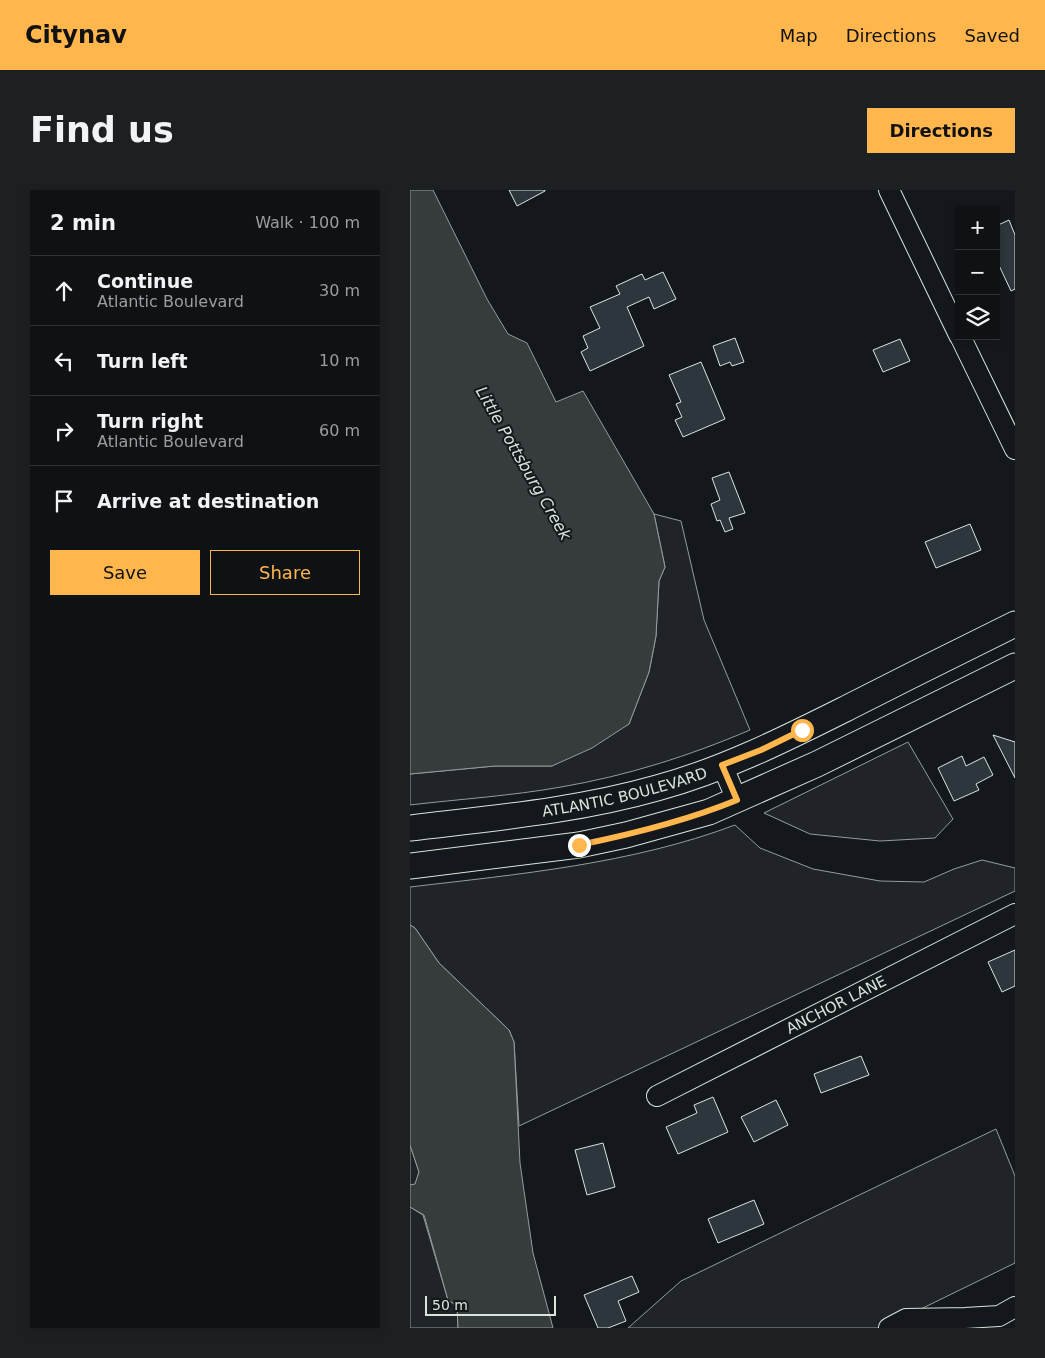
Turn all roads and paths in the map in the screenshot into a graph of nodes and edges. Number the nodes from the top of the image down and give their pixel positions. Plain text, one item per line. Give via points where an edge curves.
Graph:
1 (889, 190) edge
2 (955, 327) edge
3 (961, 340) edge
4 (1015, 449) edge
5 (1015, 624) edge
6 (1015, 666) edge
7 (722, 765) junction
8 (737, 800) junction
9 (410, 828) edge
10 (410, 866) edge
11 (1015, 914) edge
12 (657, 1096) dead end
13 (1006, 1317) edge
14 (889, 1328) edge

1 - 2 street
3 - 4 street
5 - 7 main road, ATLANTIC BOULEVARD via 761,750
6 - 8 main road
7 - 8 street
7 - 9 main road, ATLANTIC BOULEVARD via 691,778 602,802
8 - 10 main road via 678,821 579,845
11 - 12 street, ANCHOR LANE
13 - 14 street via 906,1319

